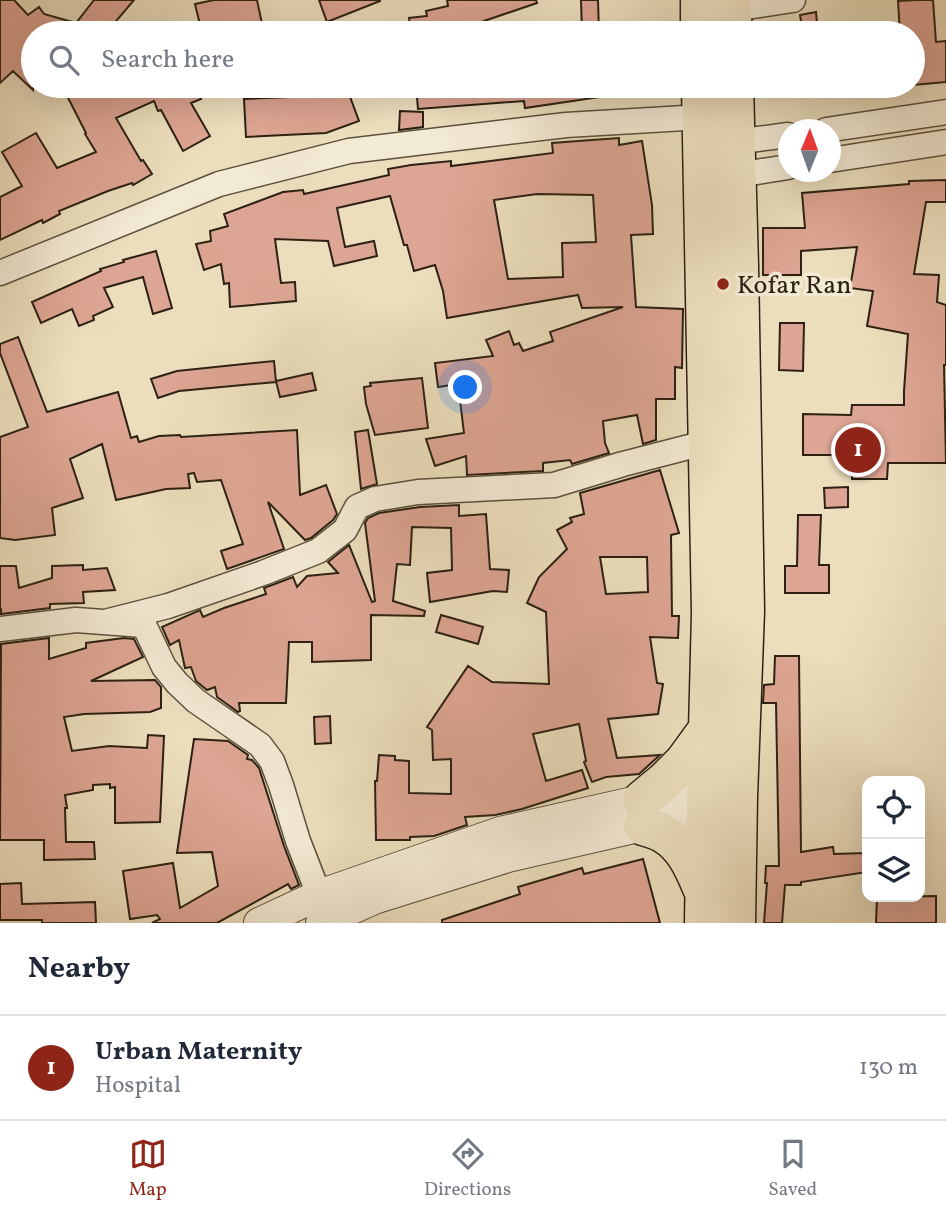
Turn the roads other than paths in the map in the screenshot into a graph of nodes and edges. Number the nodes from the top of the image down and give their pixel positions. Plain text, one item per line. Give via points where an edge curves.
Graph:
1 (793, 0) edge
2 (724, 11) edge
3 (734, 98) edge
4 (702, 102) edge
5 (946, 112) edge
6 (841, 128) edge
7 (778, 140) edge
8 (946, 142) edge
9 (841, 158) edge
10 (737, 159) junction
11 (778, 165) edge
12 (0, 273) edge
13 (708, 442) junction
14 (105, 622) junction
15 (0, 629) edge
16 (708, 729) junction
17 (722, 791) junction
18 (642, 813) junction
19 (320, 909) edge
20 (705, 909) edge
21 (259, 923) edge
22 (736, 923) edge

1 - 2 street
3 - 10 main road
4 - 12 street via 566,125 349,151 219,184
4 - 13 main road
5 - 6 street
7 - 10 street
8 - 9 street
10 - 11 street
10 - 17 main road via 745,611
13 - 14 street via 554,485 418,492 375,499 357,507 345,530 318,551 168,606
13 - 16 main road
14 - 15 street via 76,620
14 - 19 street via 144,625 177,683 260,745 272,761
16 - 17 main road
16 - 18 main road
17 - 18 street
17 - 20 main road
17 - 22 main road
18 - 19 street via 374,899
18 - 20 main road via 691,863
19 - 21 street

